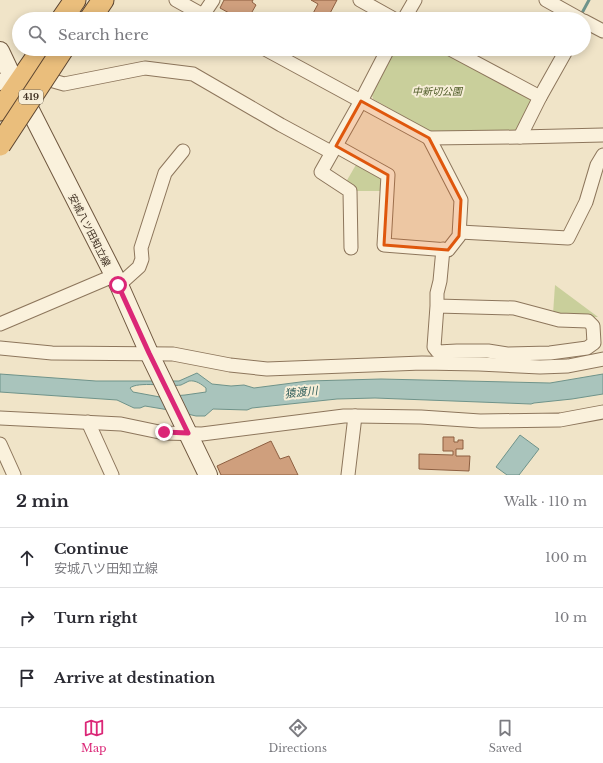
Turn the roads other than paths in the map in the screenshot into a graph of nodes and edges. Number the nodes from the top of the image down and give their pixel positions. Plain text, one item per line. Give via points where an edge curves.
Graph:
1 (75, 0) edge
2 (86, 0) edge
3 (95, 0) edge
4 (103, 0) edge
5 (176, 0) edge
6 (213, 0) edge
7 (360, 0) edge
8 (415, 0) edge
9 (546, 0) edge
10 (67, 12) edge
11 (78, 12) edge
12 (87, 12) edge
13 (95, 12) edge
14 (198, 12) edge
15 (209, 12) edge
16 (381, 12) edge
17 (408, 12) edge
18 (567, 12) edge
19 (591, 25) edge
20 (603, 32) edge
21 (0, 51) edge
22 (35, 56) edge
23 (48, 56) edge
24 (58, 56) edge
25 (65, 56) edge
26 (279, 56) edge
27 (384, 56) edge
28 (463, 56) edge
29 (563, 56) edge
30 (50, 80) junction
31 (10, 82) edge
32 (540, 97) junction
33 (361, 101) junction
34 (29, 108) junction
35 (0, 110) edge
36 (0, 130) edge
37 (603, 135) edge
38 (520, 137) junction
39 (429, 138) junction
40 (0, 145) edge
41 (334, 149) junction
42 (183, 151) dead end
43 (0, 155) edge
44 (603, 155) edge
45 (460, 232) junction
46 (350, 248) dead end
47 (443, 249) junction
48 (116, 280) junction
49 (437, 306) junction
50 (0, 324) edge
51 (0, 348) edge
52 (150, 356) junction
53 (603, 359) edge
54 (603, 412) edge
55 (355, 416) junction
56 (0, 418) edge
57 (88, 422) junction
58 (188, 433) junction
59 (0, 444) edge
60 (14, 475) edge
61 (112, 475) edge
62 (208, 475) edge
63 (348, 475) edge

1 - 10 highway
2 - 11 highway
3 - 12 highway
4 - 13 highway
5 - 14 street
6 - 15 street
7 - 16 street
8 - 17 street
9 - 18 street
19 - 20 street
21 - 31 main road, 安城八ツ田知立線
22 - 31 highway, 419
23 - 36 highway, 419
24 - 40 highway, 419, bridge
25 - 30 highway, 419
26 - 33 street
27 - 33 street
28 - 32 street
29 - 32 street
30 - 34 highway, 419
30 - 41 street via 64,84 145,68 193,74 281,125
31 - 34 main road, 安城八ツ田知立線
31 - 35 highway, 419
32 - 38 street
33 - 39 street
33 - 41 street
34 - 43 highway, 419
34 - 48 main road, 安城八ツ田知立線
37 - 38 street
38 - 39 street
39 - 45 street via 461,200
41 - 46 street via 321,172 350,192
41 - 47 street via 388,175 384,245
42 - 48 street via 165,173 141,248 142,259 139,267
44 - 45 street via 597,165 586,202 568,238
45 - 47 street via 448,250
47 - 49 street
48 - 50 street
48 - 52 main road, 安城八ツ田知立線
49 - 49 street via 434,347 438,352 550,353 587,348 594,343 593,326 588,321 559,320 514,308
51 - 52 street via 52,353
52 - 53 street via 173,354 267,369 422,363 540,367 568,366
52 - 58 main road, 安城八ツ田知立線
54 - 55 street via 560,420 480,421
55 - 58 street via 202,434
55 - 63 street
56 - 57 street
57 - 58 street
57 - 61 street
58 - 62 main road, 安城八ツ田知立線
59 - 60 street

